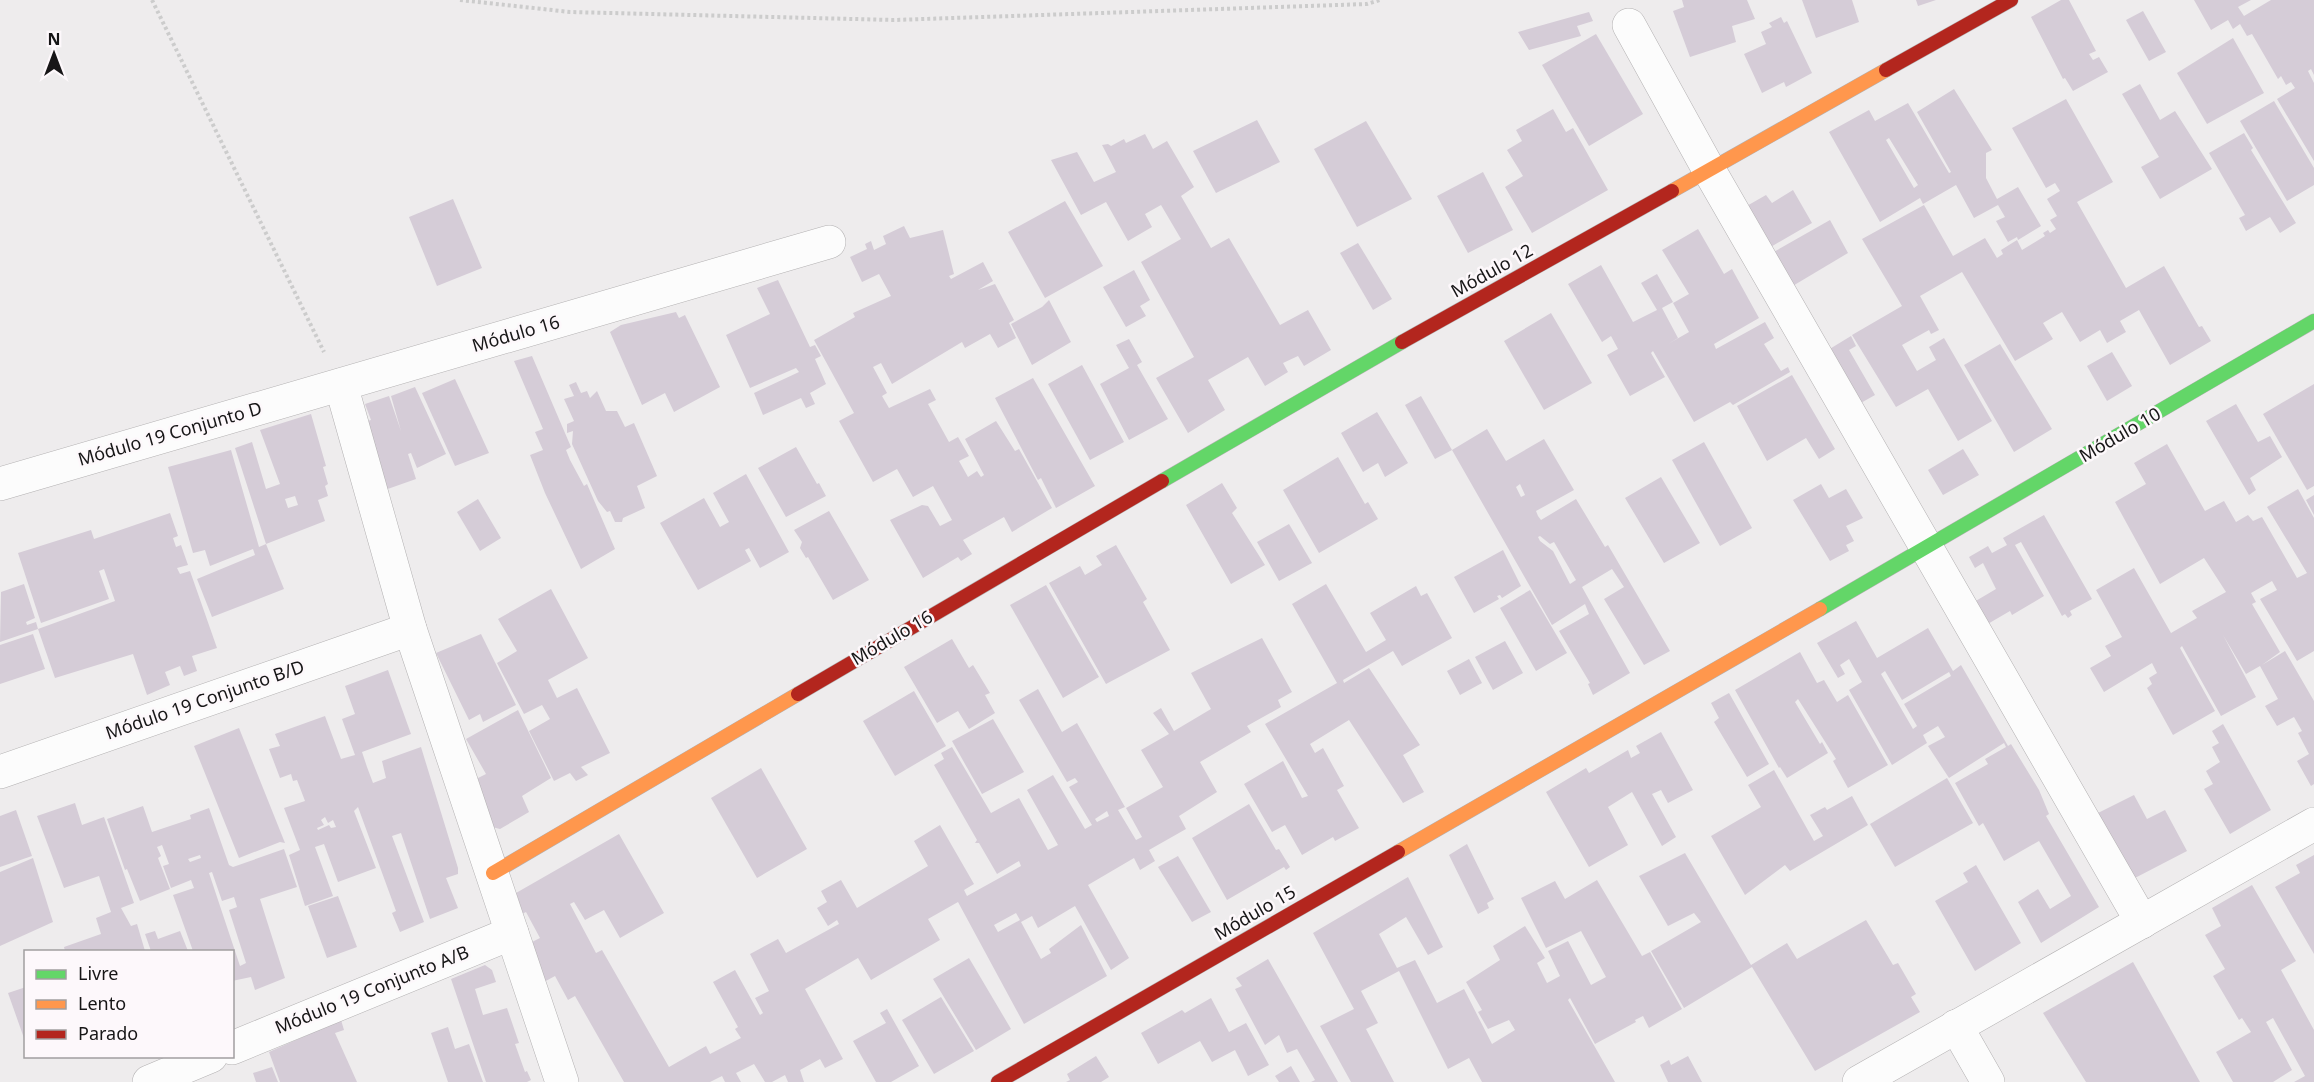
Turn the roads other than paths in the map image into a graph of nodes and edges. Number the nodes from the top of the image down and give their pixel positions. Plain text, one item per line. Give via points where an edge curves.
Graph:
1 (2011, 0) edge
2 (1629, 25) dead end
3 (1709, 170) junction
4 (829, 242) dead end
5 (2314, 321) edge
6 (340, 385) junction
7 (1292, 404) joint
8 (0, 484) edge
9 (1927, 548) junction
10 (410, 629) junction
11 (0, 772) edge
12 (2314, 824) edge
13 (493, 873) junction
14 (2142, 922) junction
15 (512, 933) junction
16 (1956, 1026) junction
17 (234, 1047) edge
18 (207, 1058) edge
19 (149, 1082) edge
20 (562, 1082) edge
21 (998, 1082) edge
22 (1860, 1082) edge
23 (1988, 1082) edge

1 - 3 street
2 - 3 street
3 - 7 street, Módulo 12
3 - 9 street
4 - 6 street, Módulo 16
5 - 9 street, Módulo 10
6 - 8 street, Módulo 19 Conjunto D
6 - 10 street
7 - 13 street, Módulo 16
9 - 14 street
9 - 21 street, Módulo 15
10 - 11 street, Módulo 19 Conjunto B/D
10 - 13 street
12 - 14 street
13 - 15 street
14 - 16 street
15 - 17 street, Módulo 19 Conjunto A/B
15 - 20 street
16 - 22 street
16 - 23 street
18 - 19 street

